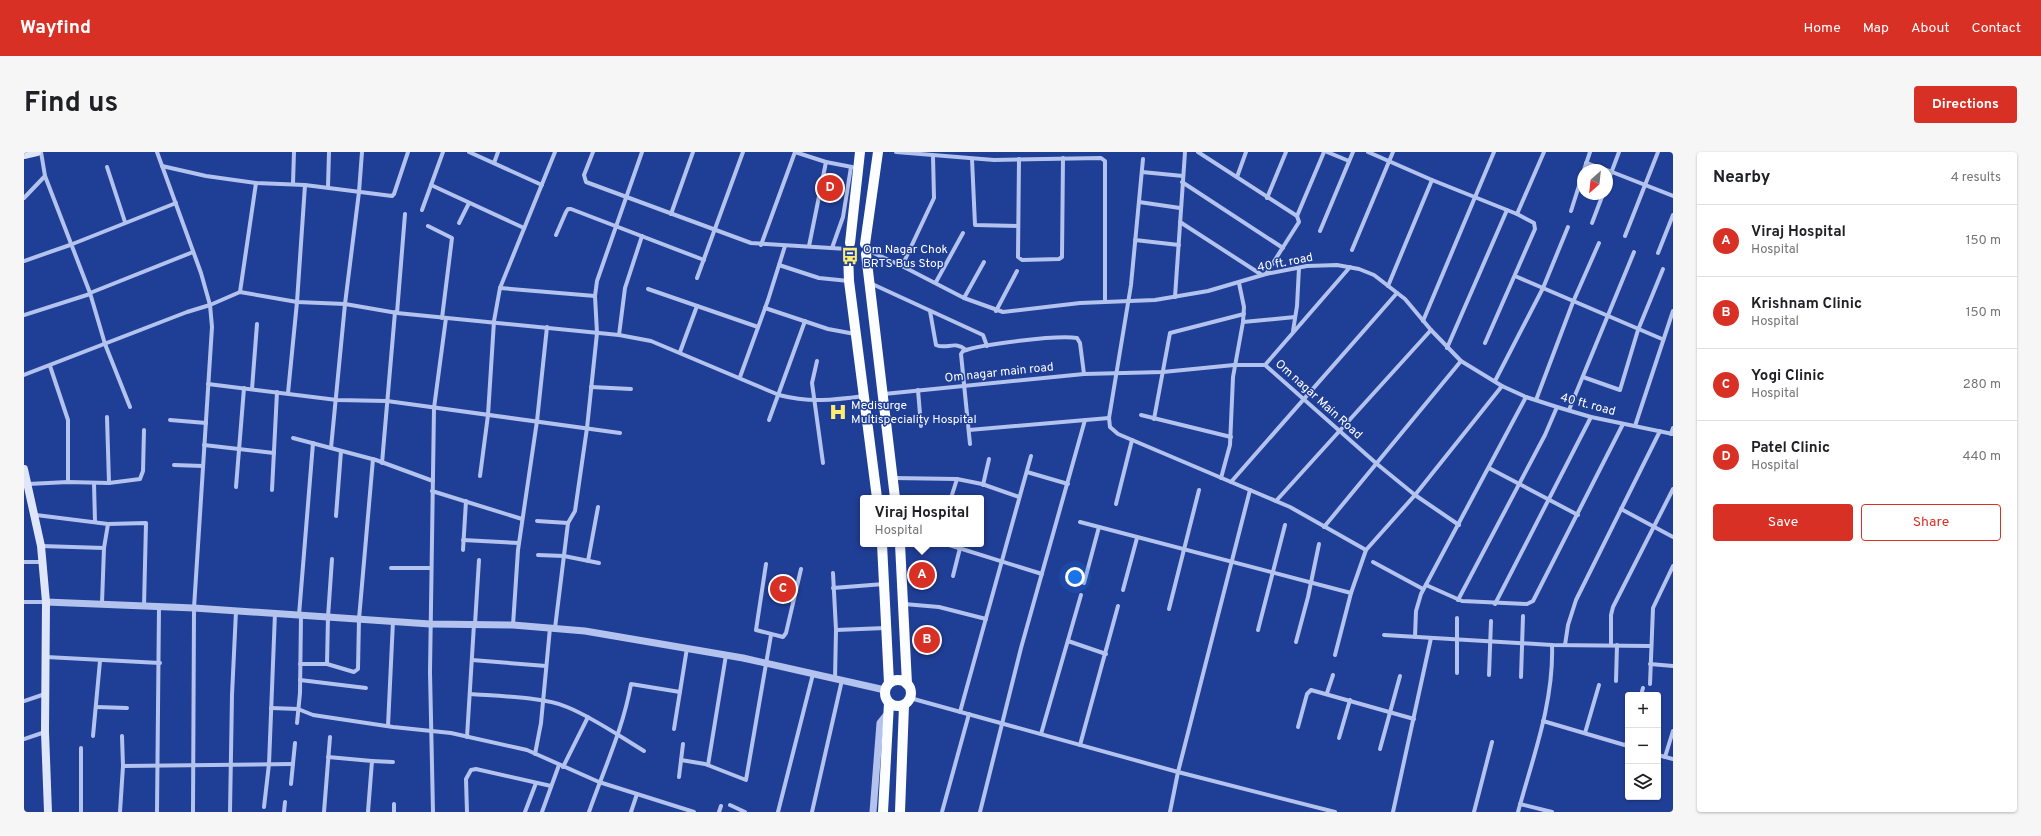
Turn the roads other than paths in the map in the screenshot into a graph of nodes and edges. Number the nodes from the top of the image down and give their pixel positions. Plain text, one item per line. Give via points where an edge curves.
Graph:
1 (37, 152) edge
2 (41, 152) edge
3 (157, 152) edge
4 (294, 152) edge
5 (329, 152) edge
6 (362, 152) edge
7 (408, 152) edge
8 (443, 152) edge
9 (469, 152) edge
10 (498, 152) edge
11 (555, 152) edge
12 (591, 152) edge
13 (642, 152) edge
14 (693, 152) edge
15 (743, 152) edge
16 (795, 152) edge
17 (860, 152) edge
18 (878, 152) edge
19 (896, 152) edge
20 (1185, 152) edge
21 (1198, 152) edge
22 (1246, 152) edge
23 (1286, 152) edge
24 (1325, 152) edge
25 (1353, 152) edge
26 (1368, 152) edge
27 (1393, 152) edge
28 (1494, 152) edge
29 (1544, 152) edge
30 (1590, 152) edge
31 (1619, 152) edge
32 (1658, 152) edge
33 (24, 155) edge
34 (933, 156) junction
35 (1063, 158) junction
36 (972, 159) junction
37 (1019, 159) junction
38 (1143, 159) dead end
39 (1349, 161) junction
40 (1389, 161) junction
41 (826, 162) junction
42 (494, 163) junction
43 (1586, 163) edge
44 (1612, 164) edge
45 (162, 166) junction
46 (107, 167) dead end
47 (855, 167) junction
48 (1142, 172) junction
49 (1613, 173) edge
50 (45, 176) junction
51 (1183, 176) junction
52 (1237, 177) junction
53 (1432, 180) junction
54 (1182, 182) junction
55 (256, 183) junction
56 (294, 184) junction
57 (305, 185) junction
58 (542, 185) junction
59 (1645, 185) junction
60 (431, 186) junction
61 (328, 187) junction
62 (359, 192) junction
63 (1577, 192) edge
64 (1673, 196) edge
65 (626, 197) junction
66 (24, 198) edge
67 (1267, 198) junction
68 (1474, 198) junction
69 (1601, 200) edge
70 (1139, 202) junction
71 (176, 203) junction
72 (469, 203) junction
73 (1180, 208) junction
74 (422, 210) dead end
75 (1506, 210) junction
76 (1571, 211) dead end
77 (405, 214) dead end
78 (671, 214) junction
79 (1517, 214) junction
80 (1673, 215) edge
81 (1297, 216) junction
82 (125, 222) junction
83 (1180, 222) junction
84 (1592, 222) dead end
85 (459, 223) dead end
86 (428, 226) dead end
87 (615, 226) junction
88 (1018, 226) junction
89 (524, 228) junction
90 (1568, 228) dead end
91 (715, 230) junction
92 (1320, 231) dead end
93 (963, 233) dead end
94 (556, 235) dead end
95 (642, 236) junction
96 (1625, 236) dead end
97 (1135, 240) junction
98 (1599, 243) dead end
99 (1179, 244) junction
100 (70, 245) junction
101 (762, 245) junction
102 (785, 246) junction
103 (810, 246) junction
104 (832, 248) junction
105 (848, 248) junction
106 (1283, 248) junction
107 (866, 249) junction
108 (1352, 250) dead end
109 (193, 252) junction
110 (1634, 252) dead end
111 (1658, 253) dead end
112 (704, 260) junction
113 (24, 261) edge
114 (984, 262) dead end
115 (779, 265) junction
116 (902, 266) junction
117 (1299, 268) junction
118 (1350, 268) junction
119 (1663, 269) dead end
120 (1017, 271) dead end
121 (1264, 274) junction
122 (1515, 276) junction
123 (697, 278) dead end
124 (849, 281) junction
125 (868, 282) junction
126 (936, 282) junction
127 (1239, 283) junction
128 (1388, 286) junction
129 (500, 288) junction
130 (1543, 288) junction
131 (648, 289) dead end
132 (240, 292) junction
133 (1397, 293) junction
134 (90, 294) junction
135 (595, 296) junction
136 (1175, 297) junction
137 (964, 298) junction
138 (297, 302) junction
139 (1105, 302) junction
140 (1128, 302) junction
141 (1573, 302) junction
142 (345, 304) junction
143 (210, 305) junction
144 (697, 306) junction
145 (765, 308) junction
146 (930, 311) junction
147 (996, 311) junction
148 (1673, 311) edge
149 (396, 312) junction
150 (1244, 314) junction
151 (24, 315) edge
152 (1607, 316) junction
153 (1295, 317) junction
154 (444, 318) junction
155 (494, 321) junction
156 (805, 321) junction
157 (1423, 321) junction
158 (1243, 322) junction
159 (257, 324) dead end
160 (547, 327) junction
161 (758, 328) junction
162 (1431, 330) junction
163 (1638, 330) junction
164 (1293, 332) junction
165 (597, 333) junction
166 (856, 334) junction
167 (619, 335) junction
168 (1662, 339) junction
169 (1485, 343) dead end
170 (105, 344) junction
171 (987, 346) junction
172 (1447, 348) junction
173 (966, 350) junction
174 (680, 352) junction
175 (817, 361) dead end
176 (1461, 361) junction
177 (1234, 365) junction
178 (1265, 365) junction
179 (50, 366) junction
180 (1163, 372) junction
181 (1116, 373) junction
182 (1084, 374) junction
183 (24, 375) edge
184 (740, 377) junction
185 (1583, 377) junction
186 (1494, 381) junction
187 (208, 384) junction
188 (964, 386) junction
189 (1502, 386) junction
190 (591, 387) junction
191 (244, 388) junction
192 (252, 389) junction
193 (631, 389) dead end
194 (918, 390) junction
195 (277, 392) junction
196 (288, 393) junction
197 (884, 394) junction
198 (779, 395) junction
199 (864, 396) junction
200 (1526, 397) junction
201 (1303, 398) junction
202 (337, 400) junction
203 (1536, 400) junction
204 (387, 401) junction
205 (814, 401) junction
206 (130, 407) dead end
207 (1557, 407) junction
208 (434, 408) junction
209 (1570, 410) junction
210 (488, 415) junction
211 (1141, 416) dead end
212 (107, 417) dead end
213 (1591, 417) junction
214 (1109, 418) junction
215 (1154, 419) junction
216 (170, 420) dead end
217 (770, 420) dead end
218 (1085, 420) junction
219 (537, 421) junction
220 (206, 423) junction
221 (1624, 424) junction
222 (921, 426) dead end
223 (1635, 426) junction
224 (587, 428) junction
225 (1673, 428) edge
226 (144, 430) dead end
227 (968, 430) junction
228 (1340, 431) junction
229 (1660, 431) junction
230 (620, 433) dead end
231 (1672, 434) edge
232 (1231, 437) junction
233 (293, 438) dead end
234 (1132, 440) junction
235 (313, 443) junction
236 (970, 444) dead end
237 (204, 445) junction
238 (331, 448) junction
239 (239, 449) junction
240 (341, 451) junction
241 (274, 453) junction
242 (1031, 456) dead end
243 (989, 459) dead end
244 (373, 460) junction
245 (382, 462) junction
246 (823, 463) dead end
247 (1378, 464) junction
248 (174, 465) dead end
249 (203, 466) junction
250 (1489, 468) junction
251 (24, 469) edge
252 (1027, 472) junction
253 (480, 476) dead end
254 (893, 478) junction
255 (1221, 478) junction
256 (957, 479) junction
257 (433, 481) junction
258 (68, 482) junction
259 (1231, 482) junction
260 (94, 483) junction
261 (109, 483) junction
262 (28, 484) junction
263 (1068, 484) junction
264 (1518, 484) junction
265 (983, 485) junction
266 (236, 487) dead end
267 (1673, 488) edge
268 (272, 490) dead end
269 (432, 490) junction
270 (1199, 490) dead end
271 (1250, 490) junction
272 (877, 495) edge
273 (895, 495) edge
274 (952, 495) edge
275 (1415, 495) junction
276 (1020, 497) junction
277 (1549, 500) junction
278 (466, 501) junction
279 (1276, 501) junction
280 (1116, 504) dead end
281 (598, 506) dead end
282 (1621, 509) junction
283 (36, 515) junction
284 (1578, 515) junction
285 (336, 516) dead end
286 (522, 519) junction
287 (537, 521) dead end
288 (95, 522) junction
289 (1080, 522) dead end
290 (568, 523) junction
291 (108, 524) junction
292 (1286, 525) dead end
293 (1459, 525) junction
294 (1324, 527) junction
295 (1654, 527) junction
296 (1099, 528) junction
297 (1137, 538) junction
298 (1673, 538) edge
299 (463, 540) junction
300 (519, 543) junction
301 (1319, 544) dead end
302 (42, 546) junction
303 (882, 547) edge
304 (900, 547) edge
305 (956, 547) edge
306 (104, 548) junction
307 (960, 548) junction
308 (1184, 549) junction
309 (463, 550) dead end
310 (1366, 550) junction
311 (538, 555) dead end
312 (564, 556) junction
313 (332, 559) dead end
314 (479, 560) dead end
315 (588, 561) junction
316 (24, 562) edge
317 (43, 562) junction
318 (1001, 562) junction
319 (1373, 562) dead end
320 (599, 563) dead end
321 (1231, 563) junction
322 (766, 564) dead end
323 (1673, 566) edge
324 (391, 568) dead end
325 (431, 568) junction
326 (801, 569) dead end
327 (1272, 572) junction
328 (833, 573) dead end
329 (1042, 574) junction
330 (953, 576) dead end
331 (1312, 582) junction
332 (1084, 583) dead end
333 (884, 584) junction
334 (1425, 587) junction
335 (833, 588) junction
336 (1123, 590) dead end
337 (1352, 594) junction
338 (1081, 595) dead end
339 (1458, 600) junction
340 (24, 602) edge
341 (46, 602) junction
342 (102, 603) junction
343 (903, 604) junction
344 (1495, 604) junction
345 (144, 606) junction
346 (160, 606) junction
347 (1118, 606) dead end
348 (194, 608) junction
349 (1169, 609) dead end
350 (236, 611) junction
351 (275, 613) junction
352 (300, 615) junction
353 (1523, 616) dead end
354 (328, 617) junction
355 (1456, 618) dead end
356 (359, 619) junction
357 (986, 619) junction
358 (394, 621) junction
359 (1491, 621) dead end
360 (430, 624) junction
361 (475, 624) junction
362 (514, 625) junction
363 (552, 628) junction
364 (886, 628) junction
365 (836, 630) junction
366 (1258, 630) dead end
367 (771, 634) junction
368 (1384, 635) dead end
369 (1415, 636) junction
370 (1431, 638) junction
371 (1457, 640) junction
372 (1068, 641) junction
373 (1296, 642) dead end
374 (1490, 642) junction
375 (1522, 644) junction
376 (1552, 645) junction
377 (1565, 645) junction
378 (1611, 645) junction
379 (1617, 645) junction
380 (1650, 646) junction
381 (687, 648) junction
382 (1106, 654) junction
383 (726, 655) junction
384 (1335, 655) dead end
385 (46, 657) junction
386 (472, 660) junction
387 (100, 661) junction
388 (160, 663) junction
389 (766, 663) junction
390 (300, 664) junction
391 (327, 664) junction
392 (1650, 664) junction
393 (546, 666) junction
394 (1673, 666) edge
395 (1457, 673) dead end
396 (813, 674) junction
397 (1333, 675) dead end
398 (1488, 675) dead end
399 (1400, 676) dead end
400 (1521, 677) dead end
401 (300, 680) junction
402 (839, 680) junction
403 (1616, 681) dead end
404 (907, 684) junction
405 (1650, 684) dead end
406 (1599, 685) dead end
407 (887, 687) junction
408 (366, 688) dead end
409 (1643, 688) dead end
410 (680, 692) junction
411 (1642, 692) edge
412 (1327, 693) junction
413 (45, 694) junction
414 (470, 694) junction
415 (1350, 700) junction
416 (24, 701) edge
417 (542, 701) junction
418 (907, 702) junction
419 (96, 707) junction
420 (127, 708) dead end
421 (271, 708) junction
422 (889, 708) junction
423 (298, 709) junction
424 (960, 712) junction
425 (1390, 712) junction
426 (969, 714) junction
427 (588, 717) junction
428 (1414, 719) junction
429 (1543, 721) junction
430 (297, 723) dead end
431 (1001, 723) junction
432 (388, 726) junction
433 (1298, 727) dead end
434 (674, 729) dead end
435 (431, 731) junction
436 (1673, 731) edge
437 (45, 732) junction
438 (1585, 733) junction
439 (1041, 734) junction
440 (618, 735) junction
441 (93, 736) dead end
442 (122, 736) dead end
443 (330, 737) dead end
444 (467, 737) junction
445 (24, 738) edge
446 (1339, 738) dead end
447 (1492, 742) dead end
448 (295, 743) dead end
449 (683, 744) dead end
450 (1080, 745) junction
451 (1625, 745) edge
452 (82, 748) dead end
453 (1380, 749) dead end
454 (644, 751) dead end
455 (535, 754) junction
456 (1661, 756) edge
457 (1665, 757) junction
458 (328, 758) junction
459 (682, 760) junction
460 (1673, 760) edge
461 (372, 761) junction
462 (393, 762) dead end
463 (269, 764) junction
464 (293, 764) junction
465 (158, 765) junction
466 (194, 765) junction
467 (231, 765) junction
468 (708, 765) junction
469 (123, 766) junction
470 (561, 766) junction
471 (1178, 772) junction
472 (679, 777) dead end
473 (599, 782) junction
474 (536, 783) junction
475 (291, 784) dead end
476 (551, 786) junction
477 (637, 794) junction
478 (285, 802) dead end
479 (394, 804) dead end
480 (1520, 804) junction
481 (730, 805) dead end
482 (675, 806) junction
483 (721, 806) dead end
484 (264, 808) dead end
485 (48, 812) edge
486 (81, 812) edge
487 (120, 812) edge
488 (157, 812) edge
489 (193, 812) edge
490 (230, 812) edge
491 (284, 812) edge
492 (324, 812) edge
493 (368, 812) edge
494 (394, 812) edge
495 (433, 812) edge
496 (467, 812) edge
497 (525, 812) edge
498 (542, 812) edge
499 (589, 812) edge
500 (631, 812) edge
501 (673, 812) edge
502 (694, 812) edge
503 (719, 812) edge
504 (745, 812) edge
505 (778, 812) edge
506 (812, 812) edge
507 (874, 812) edge
508 (883, 812) edge
509 (900, 812) edge
510 (942, 812) edge
511 (980, 812) edge
512 (1170, 812) edge
513 (1335, 812) edge
514 (1393, 812) edge
515 (1474, 812) edge
516 (1518, 812) edge
517 (1552, 812) edge

1 - 33 main road
2 - 50 street
3 - 45 street
4 - 56 street
5 - 61 street
6 - 62 street
7 - 62 street via 393,196
8 - 60 street
9 - 42 street
10 - 42 street
11 - 58 street
12 - 65 street via 583,179
13 - 65 street
14 - 78 street
15 - 91 street
16 - 41 street
16 - 101 street
17 - 47 highway
18 - 107 highway
19 - 34 street
20 - 51 street
21 - 52 street
22 - 52 street
23 - 67 street
24 - 39 street
24 - 81 street
25 - 39 street
26 - 40 street
27 - 40 street
28 - 68 street
29 - 79 street
30 - 43 street
31 - 44 street
32 - 59 street
34 - 36 street
34 - 116 street via 934,198
35 - 37 street
35 - 88 street via 1062,257 1019,260
35 - 139 street via 1101,158 1105,161
36 - 37 street
36 - 88 street via 975,224
37 - 88 street
38 - 48 street
39 - 92 street
40 - 53 street
40 - 108 street
41 - 47 street
41 - 103 street
42 - 58 street
45 - 55 street via 206,176
45 - 71 street
46 - 82 street
47 - 104 street via 843,217
47 - 105 highway
48 - 51 street
48 - 70 street
49 - 59 street
50 - 66 street
50 - 100 street
51 - 54 street
52 - 67 street
53 - 68 street
53 - 128 street
54 - 73 street
54 - 106 street
55 - 56 street
55 - 132 street
56 - 57 street
57 - 61 street
57 - 138 street
58 - 89 street
59 - 64 street
59 - 96 street
60 - 72 street
60 - 74 street
61 - 62 street
62 - 142 street
63 - 76 street
65 - 78 street
65 - 87 street
67 - 81 street
68 - 75 street
68 - 157 street
69 - 84 street
70 - 73 street
70 - 97 street
71 - 82 street
71 - 109 street
72 - 85 street
72 - 89 street
73 - 83 street
75 - 79 street
75 - 172 street
77 - 149 street
78 - 91 street
79 - 122 street via 1536,226
80 - 111 street
81 - 106 street via 1299,222
82 - 100 street
83 - 99 street
83 - 121 street
86 - 154 street via 452,238
87 - 94 street via 568,209
87 - 95 street
87 - 135 street via 601,266
89 - 129 street
90 - 130 street
91 - 101 street
91 - 112 street
93 - 126 street
95 - 112 street
95 - 167 street via 625,288
97 - 99 street
97 - 140 street
98 - 141 street
99 - 136 street
100 - 113 street
100 - 134 street
101 - 102 street
102 - 103 street
102 - 115 street
103 - 104 street
104 - 105 street
105 - 107 highway via 860,240
105 - 107 highway via 857,259
105 - 124 highway
106 - 121 street
107 - 116 street, 40 ft. road
107 - 125 highway
109 - 134 street
109 - 143 street
110 - 152 street
112 - 123 street
114 - 137 street
115 - 124 street via 819,278
115 - 145 street
116 - 126 street, 40 ft. road
117 - 118 street, 40 ft. road via 1327,265
117 - 121 street, 40 ft. road
117 - 153 street
118 - 128 street, 40 ft. road via 1367,271
118 - 164 street
119 - 163 street
120 - 147 street
121 - 127 street, 40 ft. road
122 - 130 street
122 - 169 street
124 - 166 highway
125 - 146 street
125 - 197 highway
126 - 137 street, 40 ft. road
127 - 136 street, 40 ft. road
127 - 150 street
128 - 133 street, 40 ft. road
129 - 135 street
129 - 155 street
130 - 141 street
130 - 186 street
131 - 144 street
132 - 138 street
132 - 143 street
133 - 157 street, 40 ft. road
133 - 201 street
134 - 151 street
134 - 170 street
135 - 165 street
136 - 140 street, 40 ft. road
137 - 147 street, 40 ft. road
138 - 142 street
138 - 196 street
139 - 140 street, 40 ft. road
139 - 147 street, 40 ft. road via 1017,312
140 - 181 street
141 - 152 street
141 - 203 street
142 - 149 street
142 - 202 street
143 - 170 street
143 - 187 street via 212,327
144 - 161 street
144 - 174 street
145 - 156 street
145 - 161 street
146 - 171 street via 982,335
146 - 173 street via 936,345 957,344
148 - 168 street
149 - 154 street
149 - 204 street
150 - 158 street
150 - 180 street via 1171,332 1168,335
152 - 163 street
152 - 185 street
153 - 158 street
153 - 164 street
154 - 155 street
154 - 208 street
155 - 160 street
155 - 210 street
156 - 166 street via 828,329
156 - 198 street
157 - 162 street, 40 ft. road
158 - 177 street
159 - 192 street
160 - 165 street
160 - 219 street
161 - 184 street
162 - 172 street, 40 ft. road
162 - 228 street
163 - 168 street
163 - 185 street via 1620,390
164 - 178 street
165 - 167 street
165 - 190 street
166 - 199 highway
167 - 174 street via 651,341
168 - 223 street
170 - 179 street
170 - 206 street
171 - 173 street
171 - 182 street via 1077,338
172 - 176 street, 40 ft. road
173 - 188 street via 961,354
174 - 184 street
175 - 205 street via 812,383
176 - 186 street, 40 ft. road
176 - 247 street
177 - 178 street, Om nagar Main Road
177 - 180 street, Om nagar Main Road
177 - 232 street
178 - 201 street, Om nagar Main Road
179 - 183 street
179 - 258 street via 68,420
180 - 181 street, Om nagar Main Road
180 - 215 street
181 - 182 street, Om nagar main road
181 - 214 street
182 - 188 street, Om nagar main road
184 - 198 street
185 - 209 street
186 - 189 street, 40 ft. road
187 - 191 street
187 - 220 street
188 - 194 street, Om nagar main road
188 - 227 street
189 - 200 street, 40 ft. road
189 - 275 street
190 - 193 street
190 - 224 street
191 - 192 street
191 - 239 street
192 - 195 street
194 - 197 street, Om nagar main road
194 - 222 street
195 - 196 street
195 - 241 street
196 - 202 street
197 - 254 highway
198 - 205 street
198 - 217 street
199 - 205 street
199 - 272 highway
200 - 203 street, 40 ft. road
200 - 250 street
201 - 228 street, Om nagar Main Road
201 - 259 street
202 - 204 street
202 - 238 street
203 - 207 street, 40 ft. road
204 - 208 street
204 - 245 street
205 - 246 street
207 - 209 street, 40 ft. road
207 - 264 street via 1545,436
208 - 210 street
208 - 257 street
209 - 213 street, 40 ft. road
210 - 219 street
210 - 253 street
211 - 215 street
212 - 261 street
213 - 221 street, 40 ft. road
213 - 277 street
214 - 218 street
214 - 234 street via 1113,432
215 - 232 street
216 - 220 street
218 - 227 street
218 - 263 street
219 - 224 street
219 - 286 street
220 - 237 street
221 - 223 street, 40 ft. road
221 - 284 street
223 - 229 street, 40 ft. road
224 - 230 street
224 - 290 street via 574,511
225 - 231 street
226 - 261 street via 142,476 137,480
227 - 236 street
228 - 247 street, Om nagar Main Road
228 - 279 street
229 - 231 street, 40 ft. road
229 - 282 street
232 - 255 street
233 - 235 street
234 - 255 street
234 - 280 street
235 - 238 street
235 - 352 street
237 - 239 street
237 - 249 street
238 - 240 street
239 - 241 street
239 - 266 street
240 - 244 street
240 - 285 street
241 - 268 street
242 - 252 street
243 - 265 street
244 - 245 street
244 - 356 street
245 - 257 street
247 - 275 street, Om nagar Main Road
247 - 294 street
248 - 249 street
249 - 348 street
250 - 264 street
250 - 293 street
251 - 262 main road
252 - 263 street
252 - 276 street
254 - 256 street
254 - 273 highway
255 - 259 street
256 - 265 street
256 - 274 street
257 - 269 street
258 - 260 street
258 - 262 street
259 - 271 street
260 - 261 street
260 - 288 street
262 - 283 main road
263 - 329 street
264 - 277 street
264 - 339 street
265 - 276 street
267 - 295 street
269 - 278 street
269 - 325 street
270 - 308 street
271 - 279 street
271 - 321 street
275 - 293 street, Om nagar Main Road
275 - 310 street
276 - 318 street
277 - 284 street
277 - 344 street
278 - 286 street
278 - 299 street
279 - 294 street
281 - 315 street
282 - 295 street
282 - 377 street via 1576,600
283 - 288 street
283 - 302 main road
284 - 344 street via 1533,601 1527,604
286 - 300 street
287 - 290 street
288 - 291 street
289 - 296 street
290 - 312 street
291 - 306 street
291 - 345 street via 146,523
292 - 327 street
293 - 334 street
294 - 310 street
295 - 298 street
295 - 378 street via 1612,612
296 - 297 street
296 - 332 street
297 - 308 street
297 - 336 street
299 - 300 street
299 - 309 street
300 - 362 street
301 - 331 street
302 - 306 street
302 - 317 main road
303 - 333 highway
304 - 343 highway
305 - 307 street
306 - 342 street
307 - 318 street
307 - 330 street
308 - 321 street
308 - 349 street
310 - 337 street
311 - 312 street
312 - 315 street
312 - 363 street
313 - 354 street
314 - 361 street
315 - 320 street
316 - 317 street
317 - 341 main road
318 - 329 street
318 - 357 street
319 - 334 street
321 - 327 street
321 - 471 street
322 - 367 street via 755,628 758,632
323 - 380 street via 1654,602
324 - 325 street
325 - 360 street
326 - 367 street via 786,633 783,636
327 - 331 street
327 - 366 street
328 - 335 street
329 - 431 street
331 - 337 street
331 - 373 street
333 - 335 street
333 - 364 highway
334 - 339 street
334 - 369 street via 1416,611
335 - 365 street
337 - 384 street
338 - 372 street
339 - 344 street
340 - 341 street
341 - 342 street
341 - 385 main road
342 - 345 street
343 - 357 street via 939,607
343 - 404 highway
345 - 346 street
346 - 348 street
346 - 388 street
347 - 382 street
348 - 350 street
348 - 466 street
350 - 351 street
350 - 467 street
351 - 352 street
351 - 421 street
352 - 354 street
352 - 390 street
353 - 375 street
354 - 356 street
354 - 391 street
355 - 371 street
356 - 358 street
356 - 391 street via 357,671
357 - 424 street
358 - 360 street
358 - 432 street
359 - 374 street
360 - 361 street
360 - 435 street
361 - 362 street
361 - 386 street
362 - 363 street
363 - 381 street
363 - 393 street
364 - 365 street
364 - 407 highway
365 - 402 street
367 - 389 street
368 - 369 street
369 - 370 street
370 - 371 street
370 - 428 street
371 - 374 street
371 - 395 street
372 - 382 street
372 - 439 street
374 - 375 street
374 - 398 street
375 - 376 street
375 - 400 street
376 - 377 street
376 - 429 street via 1551,685
377 - 378 street
378 - 379 street
379 - 380 street
379 - 403 street
380 - 392 street
381 - 383 street
381 - 410 street
382 - 450 street
383 - 389 street
383 - 468 street
385 - 387 street
385 - 413 main road
386 - 393 street
386 - 414 street
387 - 388 street
387 - 419 street
388 - 465 street
389 - 396 street
389 - 468 street via 746,780
390 - 391 street
390 - 401 street
392 - 394 street
392 - 405 street
393 - 417 street
396 - 402 street
396 - 505 street
397 - 412 street
399 - 425 street
401 - 408 street
401 - 423 street
402 - 407 street
402 - 506 street
404 - 407 highway via 896,679
404 - 418 highway via 910,688
406 - 438 street
407 - 422 highway via 885,697
409 - 411 street
410 - 434 street
410 - 440 street via 631,684
412 - 415 street
412 - 433 street via 1311,690 1307,694
413 - 416 street
413 - 437 main road
414 - 417 street
414 - 444 street
415 - 425 street
415 - 446 street
417 - 427 street via 566,706
417 - 455 street via 541,724
418 - 422 highway via 899,707
418 - 424 street
418 - 509 highway
419 - 420 street
419 - 441 street
421 - 423 street
421 - 463 street
422 - 507 street via 880,723
422 - 508 highway
423 - 430 street
423 - 432 street via 313,715
424 - 426 street
425 - 428 street
425 - 453 street
426 - 431 street
426 - 510 street
427 - 440 street
427 - 470 street
428 - 514 street
429 - 438 street
429 - 480 street
431 - 439 street
431 - 511 street
432 - 435 street
435 - 444 street
435 - 495 street
436 - 457 street
437 - 445 street
437 - 485 main road
438 - 451 street
439 - 450 street
440 - 454 street
440 - 473 street
442 - 469 street
443 - 458 street
444 - 455 street
447 - 515 street
448 - 464 street
449 - 459 street
450 - 471 street
452 - 486 street
455 - 470 street
456 - 457 street
457 - 460 street
458 - 461 street
458 - 492 street
459 - 468 street
459 - 472 street
461 - 462 street
461 - 493 street
463 - 464 street
463 - 467 street
463 - 484 street
464 - 475 street
465 - 466 street
465 - 469 street
465 - 488 street
466 - 467 street
466 - 489 street
467 - 490 street
469 - 487 street
470 - 473 street
470 - 476 street
471 - 512 street
471 - 513 street
473 - 477 street
473 - 499 street
474 - 476 street
474 - 496 street via 471,770 466,779
474 - 497 street
476 - 498 street
477 - 482 street
477 - 500 street
478 - 491 street
479 - 494 street
480 - 516 street
480 - 517 street
481 - 504 street
482 - 501 street
482 - 502 street
483 - 503 street

